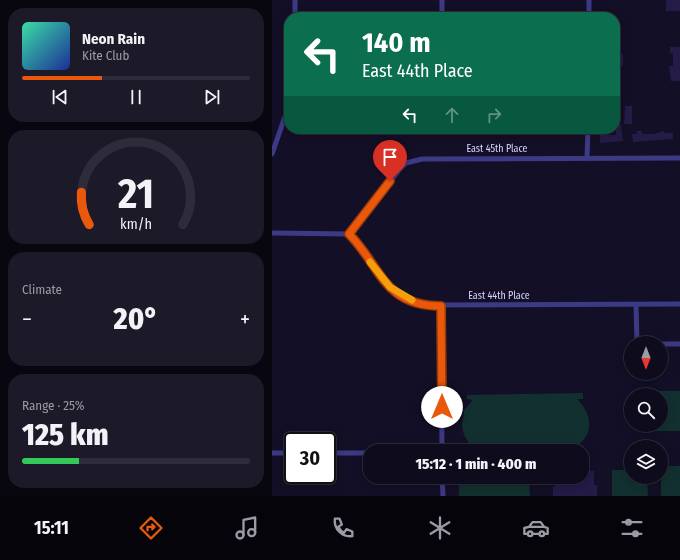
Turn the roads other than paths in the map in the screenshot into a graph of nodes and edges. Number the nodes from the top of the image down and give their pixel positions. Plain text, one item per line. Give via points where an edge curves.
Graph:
1 (295, 0) edge
2 (442, 0) edge
3 (589, 0) edge
4 (295, 12) edge
5 (442, 12) edge
6 (589, 12) edge
7 (284, 119) edge
8 (588, 134) edge
9 (272, 154) edge
10 (587, 158) junction
11 (680, 158) edge
12 (272, 233) edge
13 (349, 234) junction
14 (680, 304) edge
15 (636, 305) junction
16 (441, 306) junction
17 (637, 336) edge
18 (668, 344) edge
19 (680, 344) edge
20 (442, 444) edge
21 (272, 453) edge
22 (284, 453) edge
23 (336, 453) edge
24 (363, 453) edge
25 (442, 484) edge
26 (443, 496) edge

1 - 4 street
2 - 5 street
3 - 6 street
7 - 9 street
8 - 10 street
10 - 11 street, East 45th Place
10 - 13 street, East 45th Place via 412,161 400,169
12 - 13 street
13 - 16 street, East 44th Place via 377,274 390,287 418,303
14 - 15 street, East 44th Place
15 - 16 street, East 44th Place
15 - 17 street
16 - 20 street
18 - 19 street
21 - 22 street
23 - 24 street
25 - 26 street

